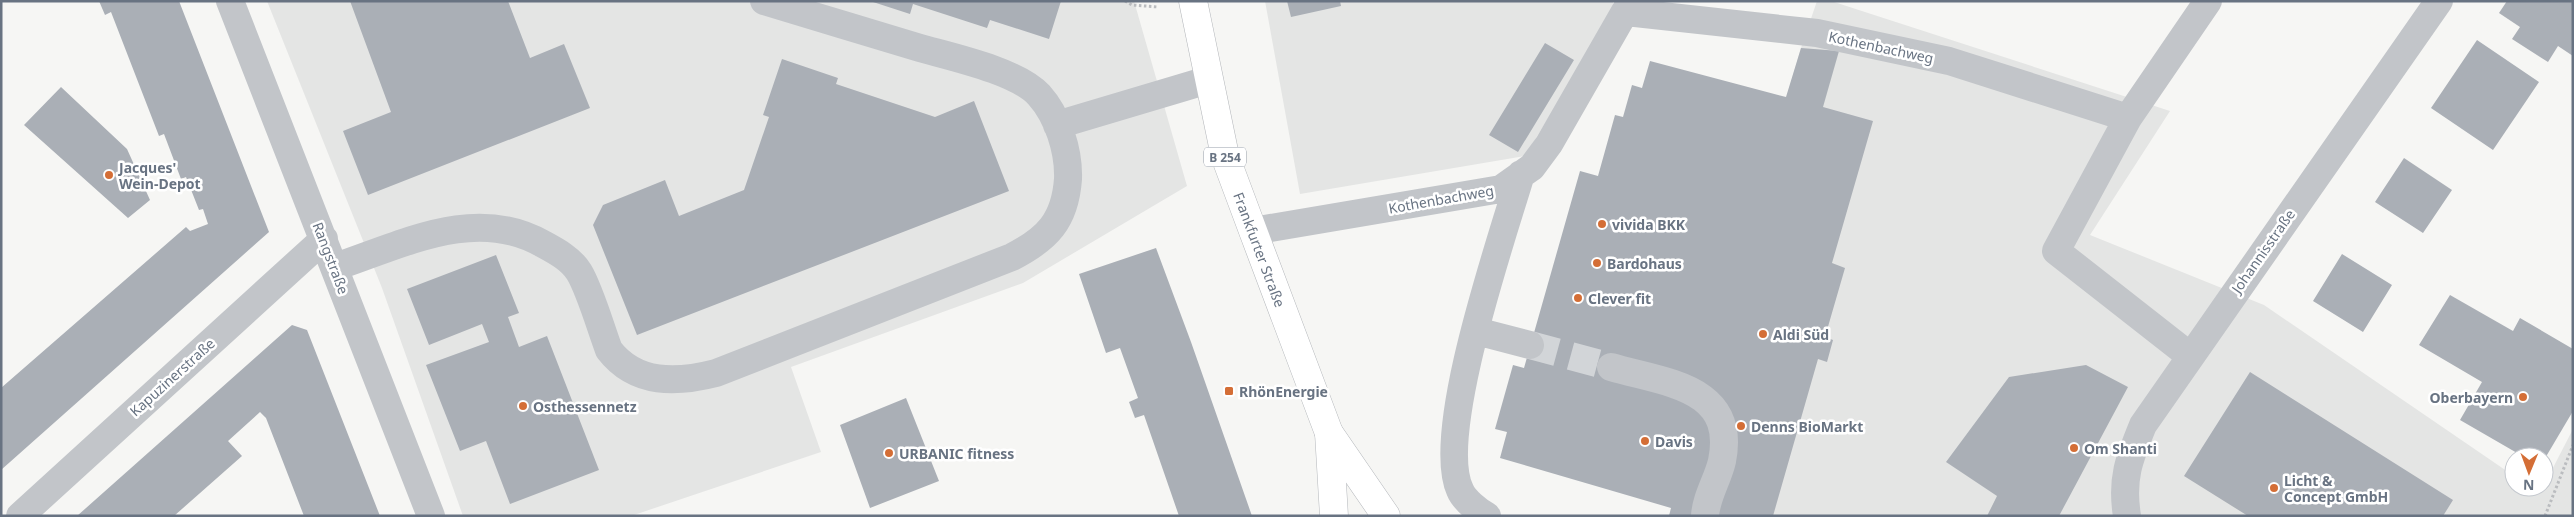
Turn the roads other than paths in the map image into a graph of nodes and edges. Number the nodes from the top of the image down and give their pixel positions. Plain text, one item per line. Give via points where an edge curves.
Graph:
1 (230, 1) edge
2 (764, 1) edge
3 (1194, 1) edge
4 (2208, 1) edge
5 (2438, 1) edge
6 (1628, 7) edge
7 (1208, 80) junction
8 (2128, 118) junction
9 (1057, 125) junction
10 (1521, 174) junction
11 (1253, 231) junction
12 (324, 239) junction
13 (335, 267) junction
14 (1476, 331) junction
15 (1530, 345) tunnel mouth
16 (2190, 356) junction
17 (1611, 367) tunnel mouth
18 (1329, 433) junction
19 (20, 516) edge
20 (431, 516) edge
21 (1334, 516) edge
22 (1386, 516) edge
23 (1487, 516) edge
24 (1705, 516) edge
25 (2127, 516) edge

1 - 12 street, Rangstraße
2 - 9 street via 1013,78 1039,94
3 - 7 main road, Frankfurter Straße / B 254
4 - 8 street
5 - 16 street, Johannisstraße
6 - 8 street, Kothenbachweg via 1826,35 1949,61
6 - 10 street, Kothenbachweg via 1549,144 1532,167
7 - 9 street
7 - 11 main road, Frankfurter Straße / B 254 via 1225,156
8 - 16 street via 2056,251
9 - 13 street via 1066,152 1067,194 1055,226 1031,247 772,351 680,381 663,380 631,370 617,361 609,350 579,272 568,259 531,237 512,230 469,226 439,232
10 - 11 street, Kothenbachweg via 1501,188
10 - 14 street
11 - 18 main road, Frankfurter Straße / B 254
12 - 13 street, Rangstraße
12 - 19 street, Kapuzinerstraße
13 - 20 street, Rangstraße
14 - 15 street
14 - 23 street via 1456,413 1454,450 1460,491
16 - 25 street, Johannisstraße via 2143,425 2127,463 2124,494
17 - 24 street via 1696,392 1716,410 1722,422 1724,445
18 - 21 main road, Frankfurter Straße / B 254
18 - 22 main road, Frankfurter Straße

